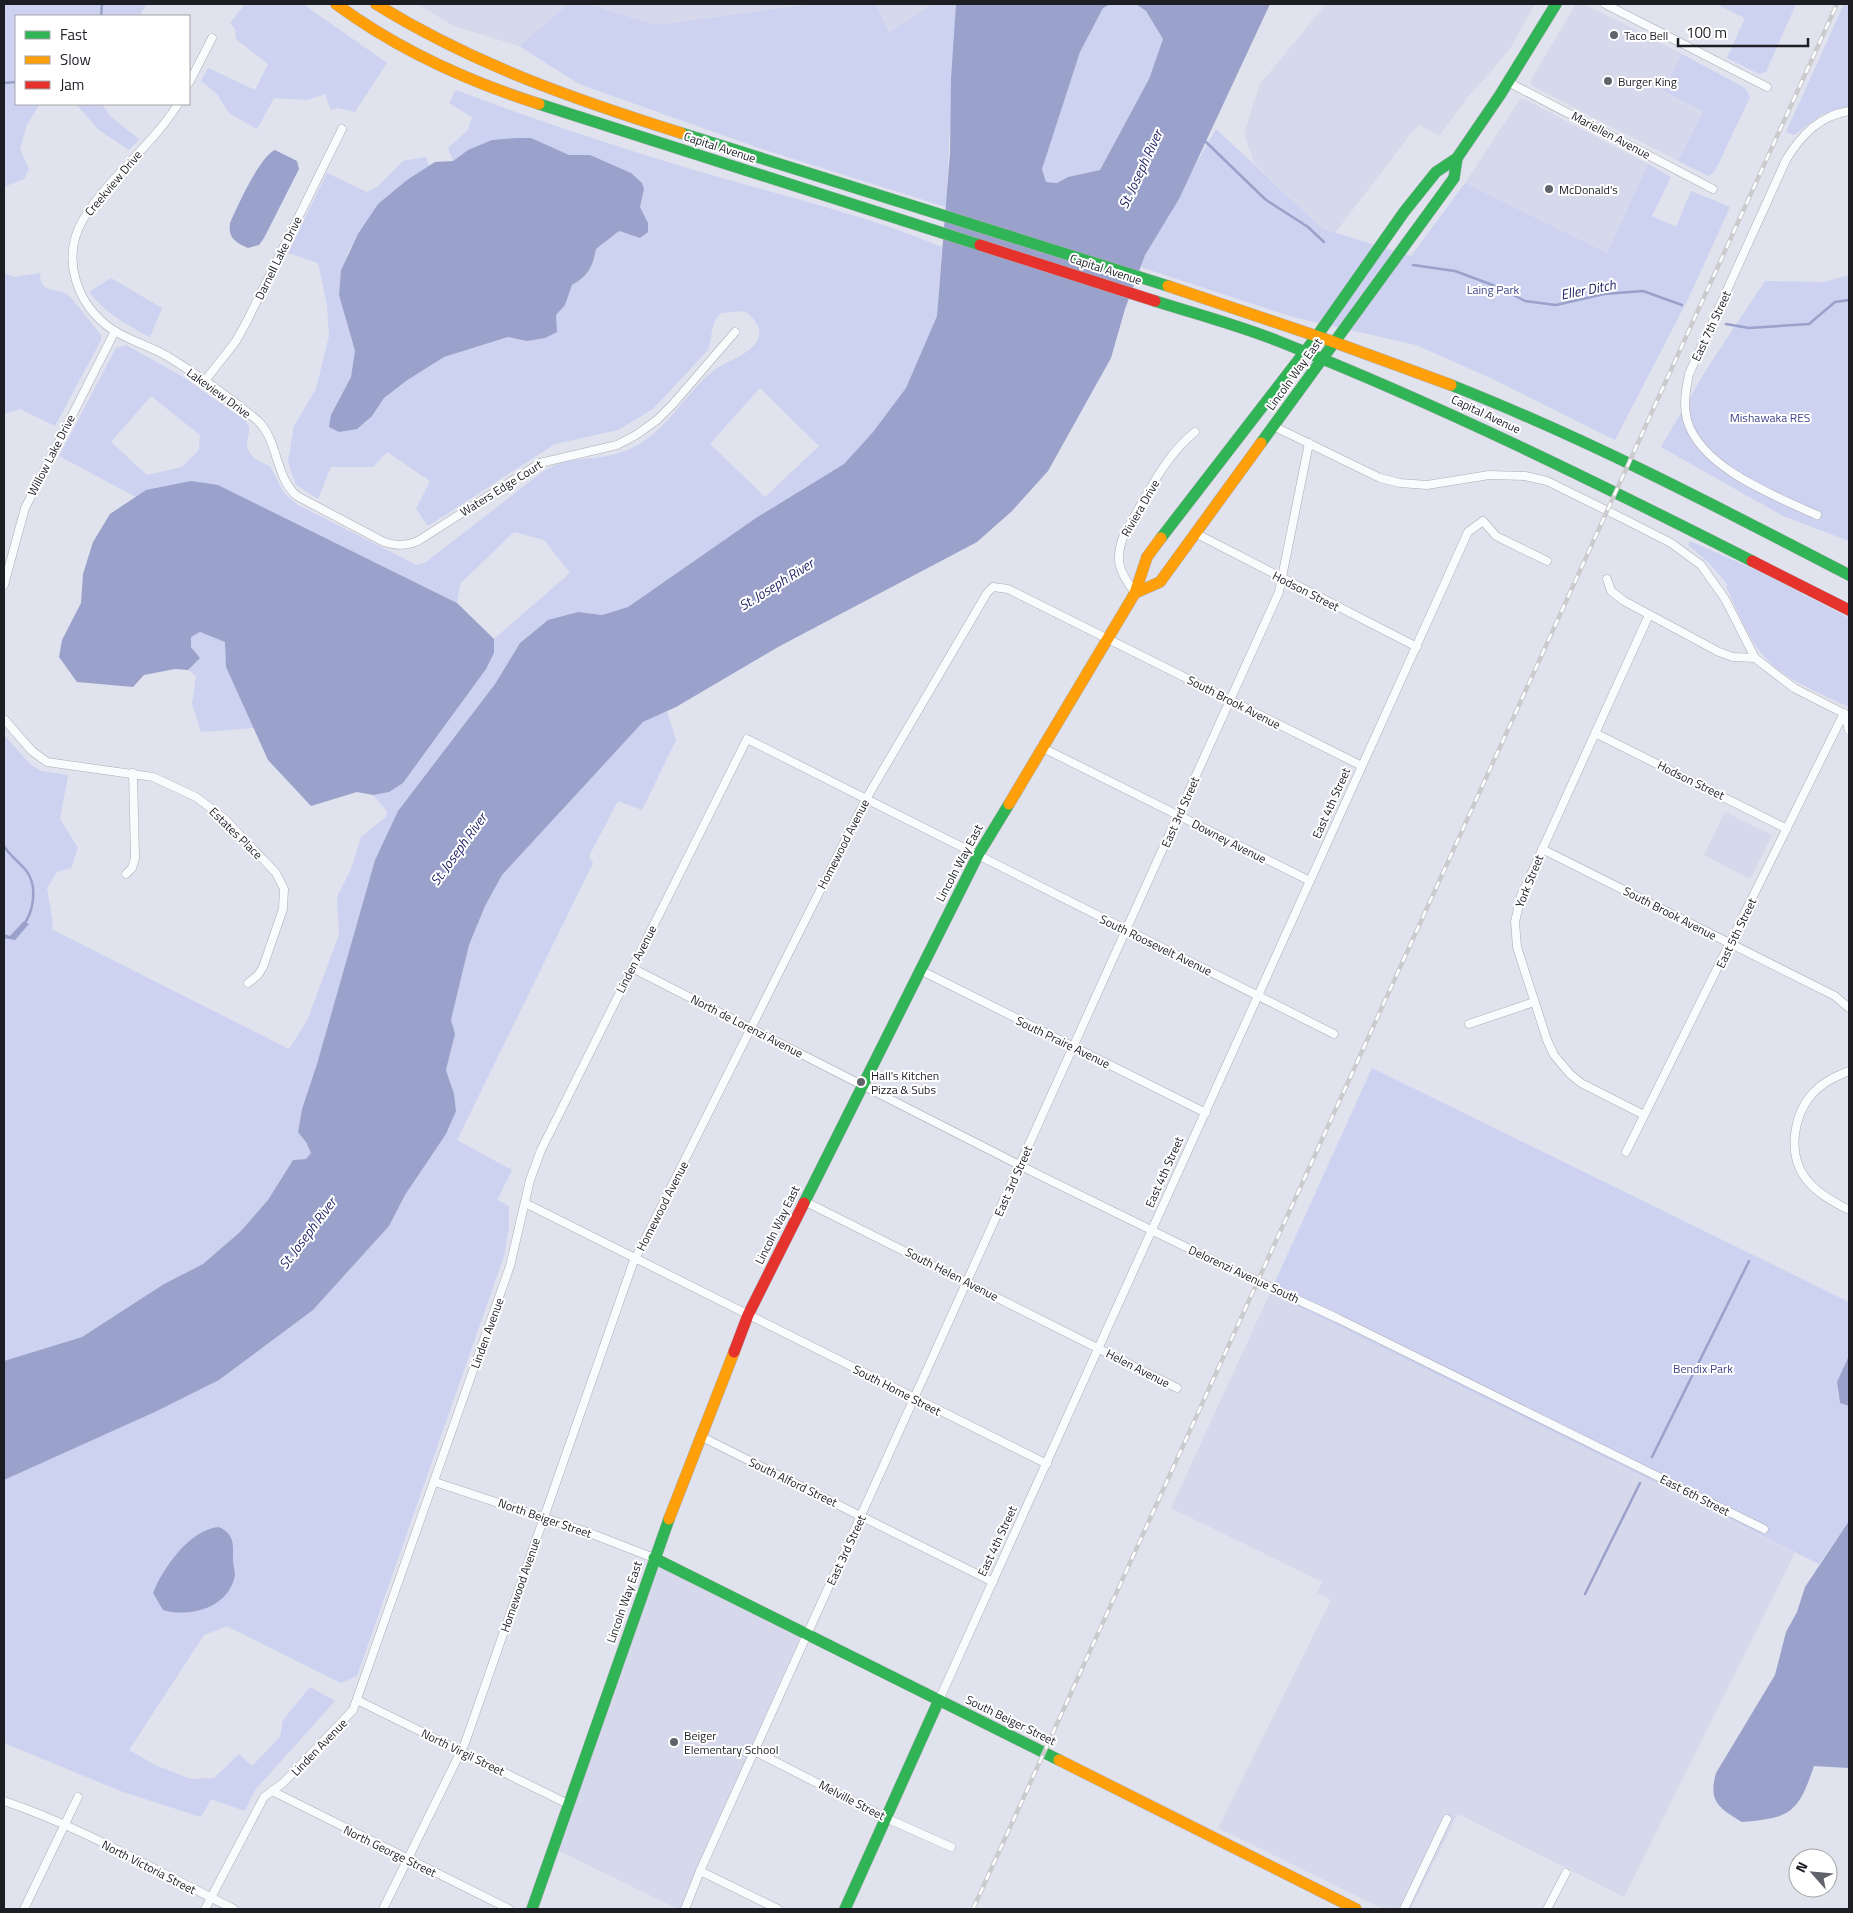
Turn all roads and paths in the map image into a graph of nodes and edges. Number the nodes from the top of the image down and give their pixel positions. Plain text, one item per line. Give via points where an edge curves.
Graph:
1 (336, 4) edge
2 (376, 4) edge
3 (1556, 4) edge
4 (1605, 4) edge
5 (212, 38) dead end
6 (190, 81) edge
7 (1508, 82) junction
8 (1767, 87) dead end
9 (177, 105) edge
10 (1849, 111) edge
11 (342, 129) dead end
12 (1456, 158) junction
13 (1713, 189) dead end
14 (72, 273) joint
15 (114, 330) junction
16 (735, 332) dead end
17 (1317, 336) junction
18 (1334, 342) junction
19 (1304, 353) junction
20 (1321, 360) junction
21 (204, 382) junction
22 (1273, 426) junction
23 (1195, 432) dead end
24 (1309, 443) junction
25 (1818, 515) dead end
26 (1195, 533) junction
27 (407, 545) joint
28 (1546, 561) dead end
29 (1849, 575) edge
30 (1607, 579) dead end
31 (1283, 580) junction
32 (4, 585) edge
33 (1134, 593) junction
34 (1044, 608) joint
35 (1849, 610) edge
36 (1649, 615) junction
37 (1106, 638) junction
38 (1417, 647) junction
39 (1755, 658) junction
40 (1230, 700) junction
41 (1846, 714) edge
42 (4, 719) edge
43 (1849, 730) edge
44 (1595, 733) junction
45 (747, 739) joint
46 (1041, 747) junction
47 (1362, 766) junction
48 (133, 773) junction
49 (866, 799) junction
50 (1179, 815) junction
51 (1787, 829) junction
52 (1542, 849) junction
53 (978, 855) junction
54 (126, 874) dead end
55 (1310, 881) junction
56 (1126, 930) junction
57 (1730, 943) junction
58 (632, 968) junction
59 (920, 970) junction
60 (248, 983) dead end
61 (1259, 996) junction
62 (1534, 1002) junction
63 (1849, 1008) edge
64 (1469, 1024) dead end
65 (751, 1028) junction
66 (1334, 1034) dead end
67 (1074, 1047) junction
68 (1849, 1071) edge
69 (862, 1084) junction
70 (1206, 1113) junction
71 (1644, 1115) junction
72 (1626, 1152) dead end
73 (1020, 1165) junction
74 (804, 1200) junction
75 (524, 1203) junction
76 (1849, 1210) edge
77 (1152, 1231) junction
78 (635, 1259) junction
79 (967, 1282) junction
80 (748, 1315) junction
81 (1099, 1348) junction
82 (1177, 1388) dead end
83 (914, 1398) junction
84 (700, 1436) junction
85 (1627, 1460) joint
86 (1046, 1464) junction
87 (435, 1482) junction
88 (861, 1516) junction
89 (544, 1518) junction
90 (1764, 1528) dead end
91 (654, 1558) junction
92 (993, 1582) junction
93 (807, 1635) junction
94 (357, 1700) junction
95 (939, 1700) junction
96 (754, 1751) junction
97 (462, 1752) junction
98 (272, 1791) junction
99 (78, 1796) dead end
100 (4, 1801) edge
101 (568, 1804) junction
102 (886, 1818) junction
103 (1447, 1819) dead end
104 (64, 1826) junction
105 (951, 1847) dead end
106 (408, 1860) junction
107 (700, 1871) junction
108 (1566, 1873) dead end
109 (211, 1898) junction
110 (24, 1909) edge
111 (205, 1909) edge
112 (234, 1909) edge
113 (383, 1909) edge
114 (509, 1909) edge
115 (532, 1909) edge
116 (685, 1909) edge
117 (778, 1909) edge
118 (845, 1909) edge
119 (1356, 1909) edge
120 (1404, 1909) edge
121 (1548, 1909) edge

1 - 19 main road, Capital Avenue via 395,42 448,69 517,97 1151,298 1276,340
2 - 17 main road, Capital Avenue via 405,24 457,51 596,106
3 - 7 main road, Lincoln Way East
4 - 8 street
5 - 6 street
7 - 12 main road, Lincoln Way East
7 - 13 street, Mariellen Avenue
9 - 14 street, Creekview Drive via 83,219 73,246
10 - 25 street, East 7th Street via 1818,122 1799,139 1786,160 1689,374 1685,400 1688,420 1710,458
11 - 21 street, Darnell Lake Drive via 236,341
12 - 17 main road, Lincoln Way East via 1436,172 1404,212
12 - 18 main road, Lincoln Way East via 1454,178
14 - 15 street, Lakeview Drive via 86,302
15 - 21 street, Lakeview Drive via 166,355
15 - 32 street, Willow Lake Drive via 32,492
16 - 27 street, Waters Edge Court via 673,404 636,435 617,445 540,463
17 - 18 main road, Capital Avenue
17 - 19 main road, Lincoln Way East
18 - 20 main road, Lincoln Way East
18 - 29 main road, Capital Avenue via 1421,373 1568,436 1685,491
19 - 20 main road, Capital Avenue
19 - 33 main road, Lincoln Way East via 1147,557
20 - 22 main road, Lincoln Way East
20 - 35 main road, Capital Avenue via 1429,404 1558,463
21 - 27 street, Lakeview Drive via 258,422 272,443 283,479 297,496 384,542
22 - 24 street
22 - 26 main road, Lincoln Way East
23 - 33 street, Riviera Drive via 1171,457 1120,545 1120,569
24 - 31 street, East 3rd Street
24 - 39 street via 1380,478 1400,483 1426,485 1507,474 1547,481 1566,490 1670,542 1701,565 1722,593
26 - 31 street, Hodson Street
26 - 33 main road, Lincoln Way East via 1160,582
28 - 38 street, East 4th Street via 1496,536 1483,521 1468,532
30 - 36 street via 1610,591
31 - 38 street, Hodson Street
31 - 40 street, East 3rd Street
33 - 37 main road, Lincoln Way East
34 - 37 street, South Brook Avenue
34 - 49 street, Homewood Avenue via 1000,586 987,593
36 - 39 street via 1733,658
36 - 44 street, York Street
37 - 40 street, South Brook Avenue
37 - 46 main road, Lincoln Way East
38 - 47 street, East 4th Street
39 - 41 street via 1794,688
40 - 47 street, South Brook Avenue
40 - 50 street, East 3rd Street
41 - 43 street
41 - 51 street, East 5th Street
42 - 48 street, Estates Place via 32,751 47,762
44 - 51 street, Hodson Street
44 - 52 street, York Street
45 - 49 street, South Roosevelt Avenue
45 - 58 street, Linden Avenue
46 - 50 street, Downey Avenue
46 - 53 main road, Lincoln Way East
47 - 55 street, East 4th Street
48 - 54 street via 136,858
48 - 60 street, Estates Place via 183,789 214,810 282,882 283,909 263,967
49 - 53 street, South Roosevelt Avenue
49 - 65 street, Homewood Avenue
50 - 55 street, Downey Avenue
50 - 56 street, East 3rd Street
51 - 57 street, East 5th Street
52 - 57 street, South Brook Avenue
52 - 62 street, York Street via 1515,922 1517,947
53 - 56 street, South Roosevelt Avenue
53 - 59 main road, Lincoln Way East
55 - 61 street, East 4th Street
56 - 61 street, South Roosevelt Avenue
56 - 67 street, East 3rd Street
57 - 63 street, South Brook Avenue via 1835,996
57 - 71 street, East 5th Street
58 - 65 street, North de Lorenzi Avenue
58 - 75 street, Linden Avenue via 541,1150
59 - 67 street, South Praire Avenue
59 - 69 main road, Lincoln Way East
61 - 66 street, South Roosevelt Avenue
61 - 70 street, East 4th Street
62 - 64 street
62 - 71 street, York Street via 1554,1055 1570,1074 1581,1083
65 - 69 street, North de Lorenzi Avenue
65 - 78 street, Homewood Avenue
67 - 70 street, South Praire Avenue
67 - 73 street, East 3rd Street
68 - 76 street via 1824,1083 1807,1100 1796,1127 1795,1148 1805,1177 1817,1191
69 - 73 street, Delorenzi Avenue South
69 - 74 main road, Lincoln Way East
70 - 77 street, East 4th Street
71 - 72 street, East 5th Street
73 - 77 street, Delorenzi Avenue South
73 - 79 street, East 3rd Street
74 - 79 street, South Helen Avenue
74 - 80 main road, Lincoln Way East
75 - 78 street, South Home Street
75 - 87 street, Linden Avenue via 510,1266
77 - 81 street, East 4th Street
77 - 85 street, Delorenzi Avenue South
78 - 80 street, South Home Street
78 - 89 street, Homewood Avenue
79 - 81 street, South Helen Avenue
79 - 83 street, East 3rd Street
80 - 83 street, South Home Street
80 - 84 main road, Lincoln Way East
81 - 82 street, Helen Avenue
81 - 86 street, East 4th Street
83 - 86 street, South Home Street
83 - 88 street, East 3rd Street
84 - 88 street, South Alford Street
84 - 91 main road, Lincoln Way East
85 - 90 street, East 6th Street
86 - 92 street, East 4th Street
87 - 89 street, North Beiger Street
87 - 94 street, Linden Avenue
88 - 92 street, South Alford Street
88 - 93 street, East 3rd Street
89 - 91 street, North Beiger Street
89 - 97 street, Homewood Avenue
91 - 93 main road, South Beiger Street
91 - 101 main road, Lincoln Way East
92 - 95 street, East 4th Street
93 - 95 main road, South Beiger Street
93 - 96 street, East 3rd Street
94 - 97 street, North Virgil Street
94 - 98 street, Linden Avenue via 350,1714 283,1784
95 - 102 main road, East 4th Street
95 - 119 main road, South Beiger Street
96 - 102 street, Melville Street
96 - 107 street, East 3rd Street
97 - 101 street, North Virgil Street
97 - 106 street, Homewood Avenue
98 - 106 street, North George Street
98 - 109 street, Linden Avenue via 261,1802
99 - 104 street
100 - 104 street, North Victoria Street
101 - 115 main road, Lincoln Way East
102 - 105 street, Melville Street
102 - 118 main road, East 4th Street
103 - 120 street
104 - 109 street, North Victoria Street
104 - 110 street
106 - 113 street, Homewood Avenue
106 - 114 street, North George Street
107 - 116 street, East 3rd Street
107 - 117 street
108 - 121 street
109 - 111 street, Linden Avenue
109 - 112 street, North Victoria Street

